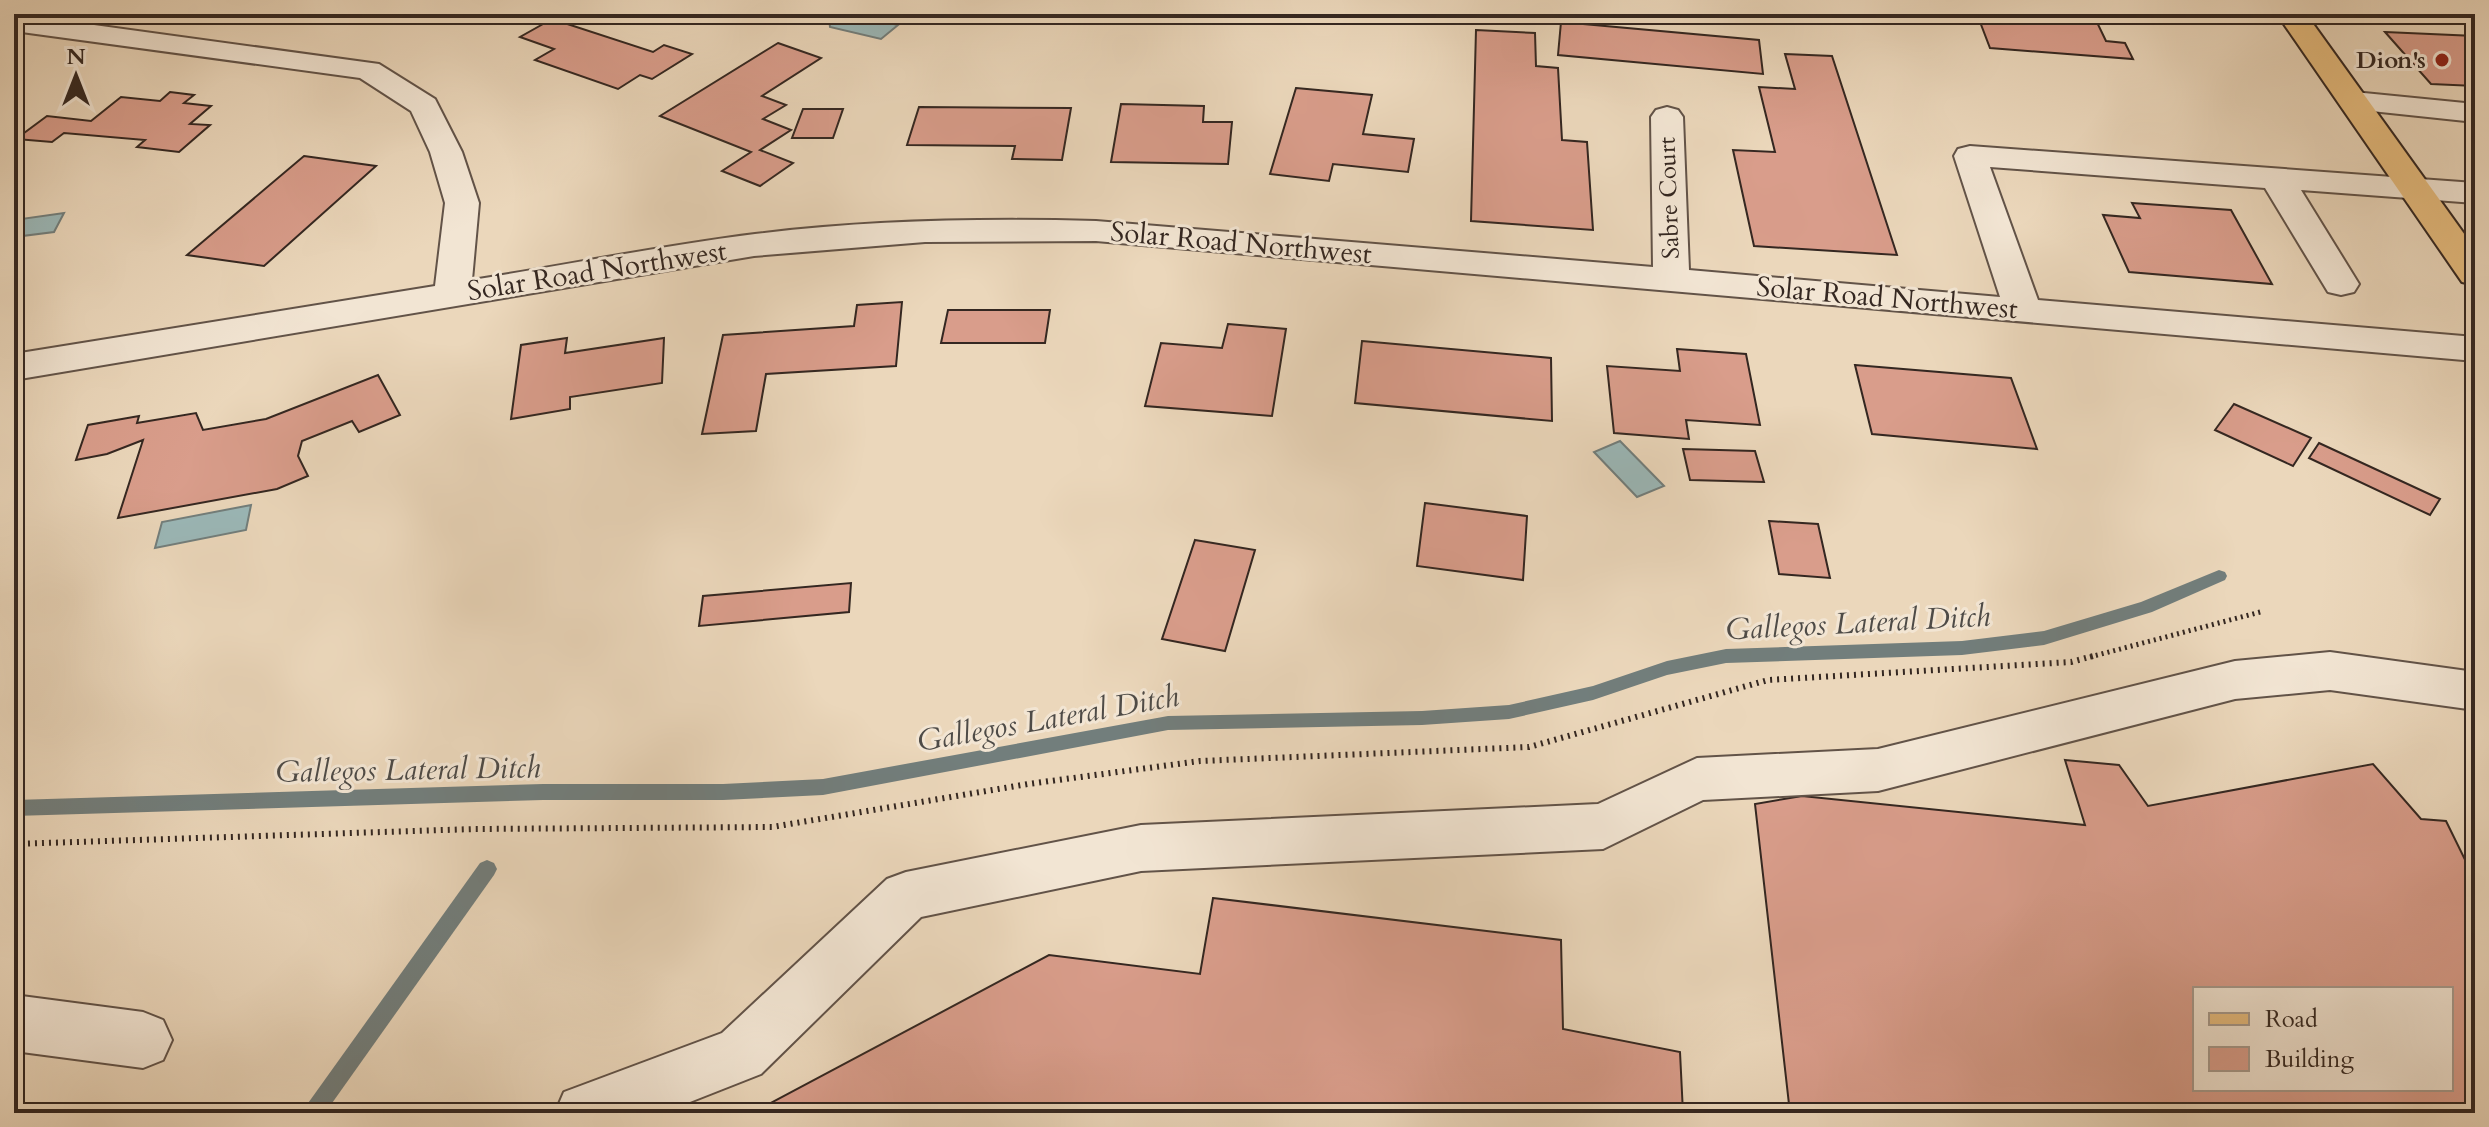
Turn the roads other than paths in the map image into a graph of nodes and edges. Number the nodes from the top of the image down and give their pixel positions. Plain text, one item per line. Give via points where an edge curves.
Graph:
1 (2291, 14) edge
2 (14, 22) edge
3 (2354, 101) junction
4 (2475, 113) edge
5 (1667, 117) dead end
6 (2277, 179) junction
7 (2416, 190) junction
8 (2475, 193) edge
9 (2474, 272) edge
10 (1671, 279) junction
11 (2341, 284) dead end
12 (452, 295) junction
13 (2023, 310) junction
14 (2475, 349) edge
15 (14, 367) edge
16 (2475, 691) edge
17 (14, 1023) edge
18 (143, 1040) dead end
19 (585, 1113) edge

1 - 3 main road
2 - 12 street via 368,70 391,84 424,106 462,203
3 - 4 street
3 - 7 main road
5 - 10 street, Sabre Court
6 - 7 street
6 - 11 street
6 - 13 street via 1970,156
7 - 8 street
7 - 9 main road
10 - 12 street, Solar Road Northwest via 1096,231 985,228 754,245
10 - 13 street, Solar Road Northwest
12 - 15 street, Solar Road Northwest
13 - 14 street, Solar Road Northwest
16 - 19 street via 2330,671 2235,680 1878,770 1697,779 1603,826 1141,848 906,896 741,1054
17 - 18 street

